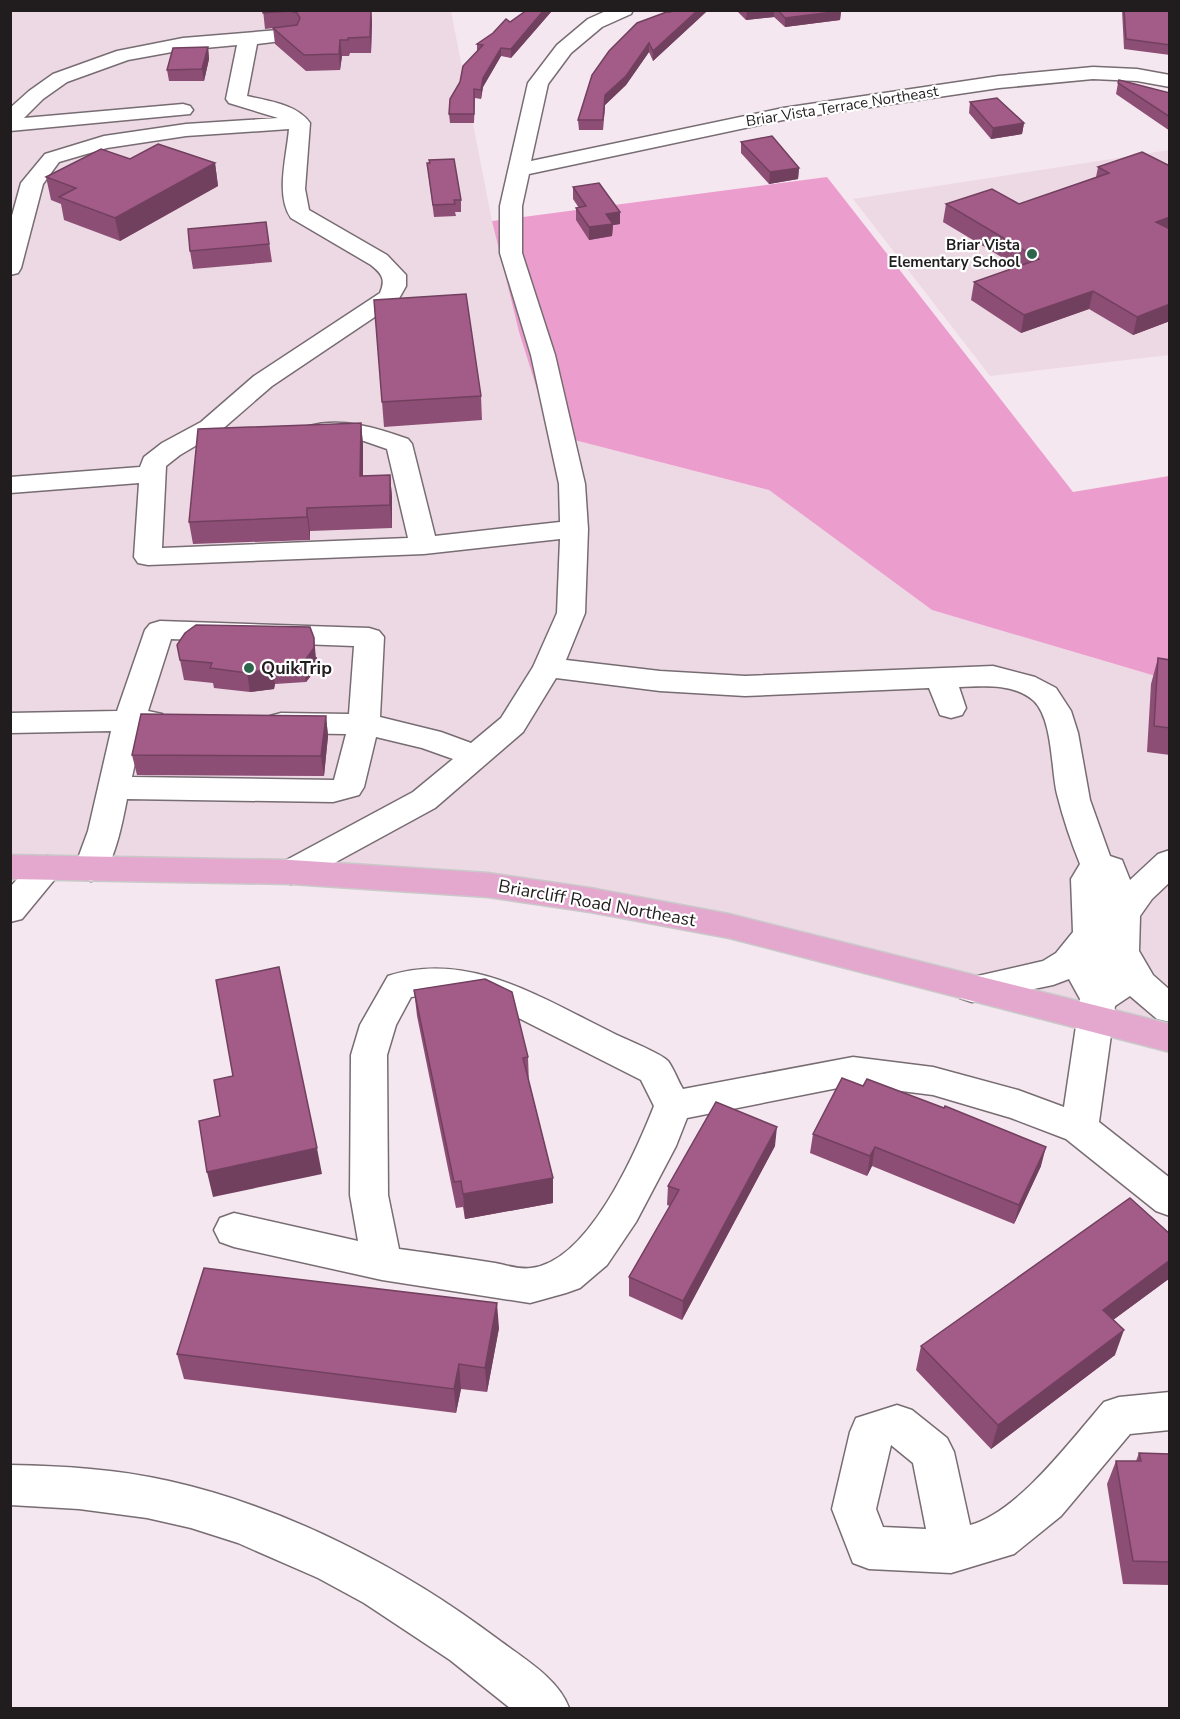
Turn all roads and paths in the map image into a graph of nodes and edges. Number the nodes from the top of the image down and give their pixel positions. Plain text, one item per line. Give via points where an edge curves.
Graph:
1 (624, 10) edge
2 (291, 35) edge
3 (248, 39) junction
4 (1170, 81) edge
5 (221, 104) junction
6 (10, 120) edge
7 (300, 123) junction
8 (10, 125) edge
9 (518, 170) junction
10 (10, 268) edge
11 (210, 427) junction
12 (244, 428) edge
13 (288, 430) edge
14 (153, 474) junction
15 (10, 485) edge
16 (574, 529) junction
17 (424, 546) junction
18 (548, 667) junction
19 (941, 679) junction
20 (951, 708) dead end
21 (129, 721) junction
22 (176, 721) edge
23 (259, 722) edge
24 (10, 723) edge
25 (364, 724) junction
26 (476, 756) junction
27 (114, 788) junction
28 (1169, 863) edge
29 (1104, 866) junction
30 (10, 867) edge
31 (47, 868) junction
32 (91, 869) junction
33 (291, 872) junction
34 (10, 910) edge
35 (1123, 915) junction
36 (1090, 935) junction
37 (1121, 950) junction
38 (972, 989) junction
39 (1170, 1009) edge
40 (1097, 1010) junction
41 (1170, 1038) edge
42 (673, 1106) junction
43 (1078, 1128) junction
44 (1170, 1200) edge
45 (234, 1230) dead end
46 (382, 1263) junction
47 (1170, 1411) edge
48 (10, 1485) edge
49 (951, 1552) dead end
50 (545, 1708) edge

1 - 9 street via 595,23 564,49 538,83
2 - 3 street
3 - 5 street
3 - 6 street via 153,48 85,68 60,78
4 - 9 street, Briar Vista Terrace Northeast via 1093,73 999,82 783,114
5 - 7 street via 279,110
5 - 8 street
7 - 10 street via 174,132 104,142 52,158 32,183
7 - 11 street via 294,189 299,213 375,255 387,264 395,285 389,297 264,381
9 - 16 street via 511,206 511,253 543,355 572,484
11 - 12 street
11 - 14 street via 153,463
13 - 17 street via 367,433 399,444
14 - 15 street
14 - 17 street via 148,557
16 - 17 street
16 - 18 street via 571,612
18 - 19 street via 660,681 745,686
18 - 26 street via 512,725
19 - 20 street
19 - 29 street via 993,676 1030,685 1049,700 1059,722 1085,836
21 - 22 street
21 - 24 street
21 - 25 street via 160,630 369,637
21 - 27 street
23 - 25 street
25 - 26 street via 430,739
25 - 27 street via 348,787 333,791
26 - 33 street via 424,800
27 - 32 street
28 - 29 street
28 - 35 street via 1140,891
29 - 35 street
29 - 36 street via 1088,879
30 - 31 main road, Briarcliff Road Northeast
31 - 32 main road, Briarcliff Road Northeast
31 - 34 street
32 - 33 main road, Briarcliff Road Northeast
33 - 38 main road, Briarcliff Road Northeast via 488,885 590,900 729,926
35 - 37 street
36 - 38 street via 1068,962 1053,972
36 - 40 street via 1084,976
37 - 39 street via 1142,988
37 - 40 street via 1120,985
38 - 40 main road, Briarcliff Road Northeast
40 - 41 main road, Briarcliff Road Northeast
40 - 43 street
42 - 43 street via 853,1071 933,1082 1018,1105
42 - 46 street via 657,1146 622,1210 593,1253 566,1276 530,1286
42 - 46 street via 654,1070 498,992 466,983 400,985 378,1025 369,1055 369,1195
43 - 44 street
45 - 46 street
47 - 49 street via 1119,1416 1045,1502 998,1539
48 - 50 street via 72,1488 154,1499 226,1519 301,1549 408,1603 488,1660

